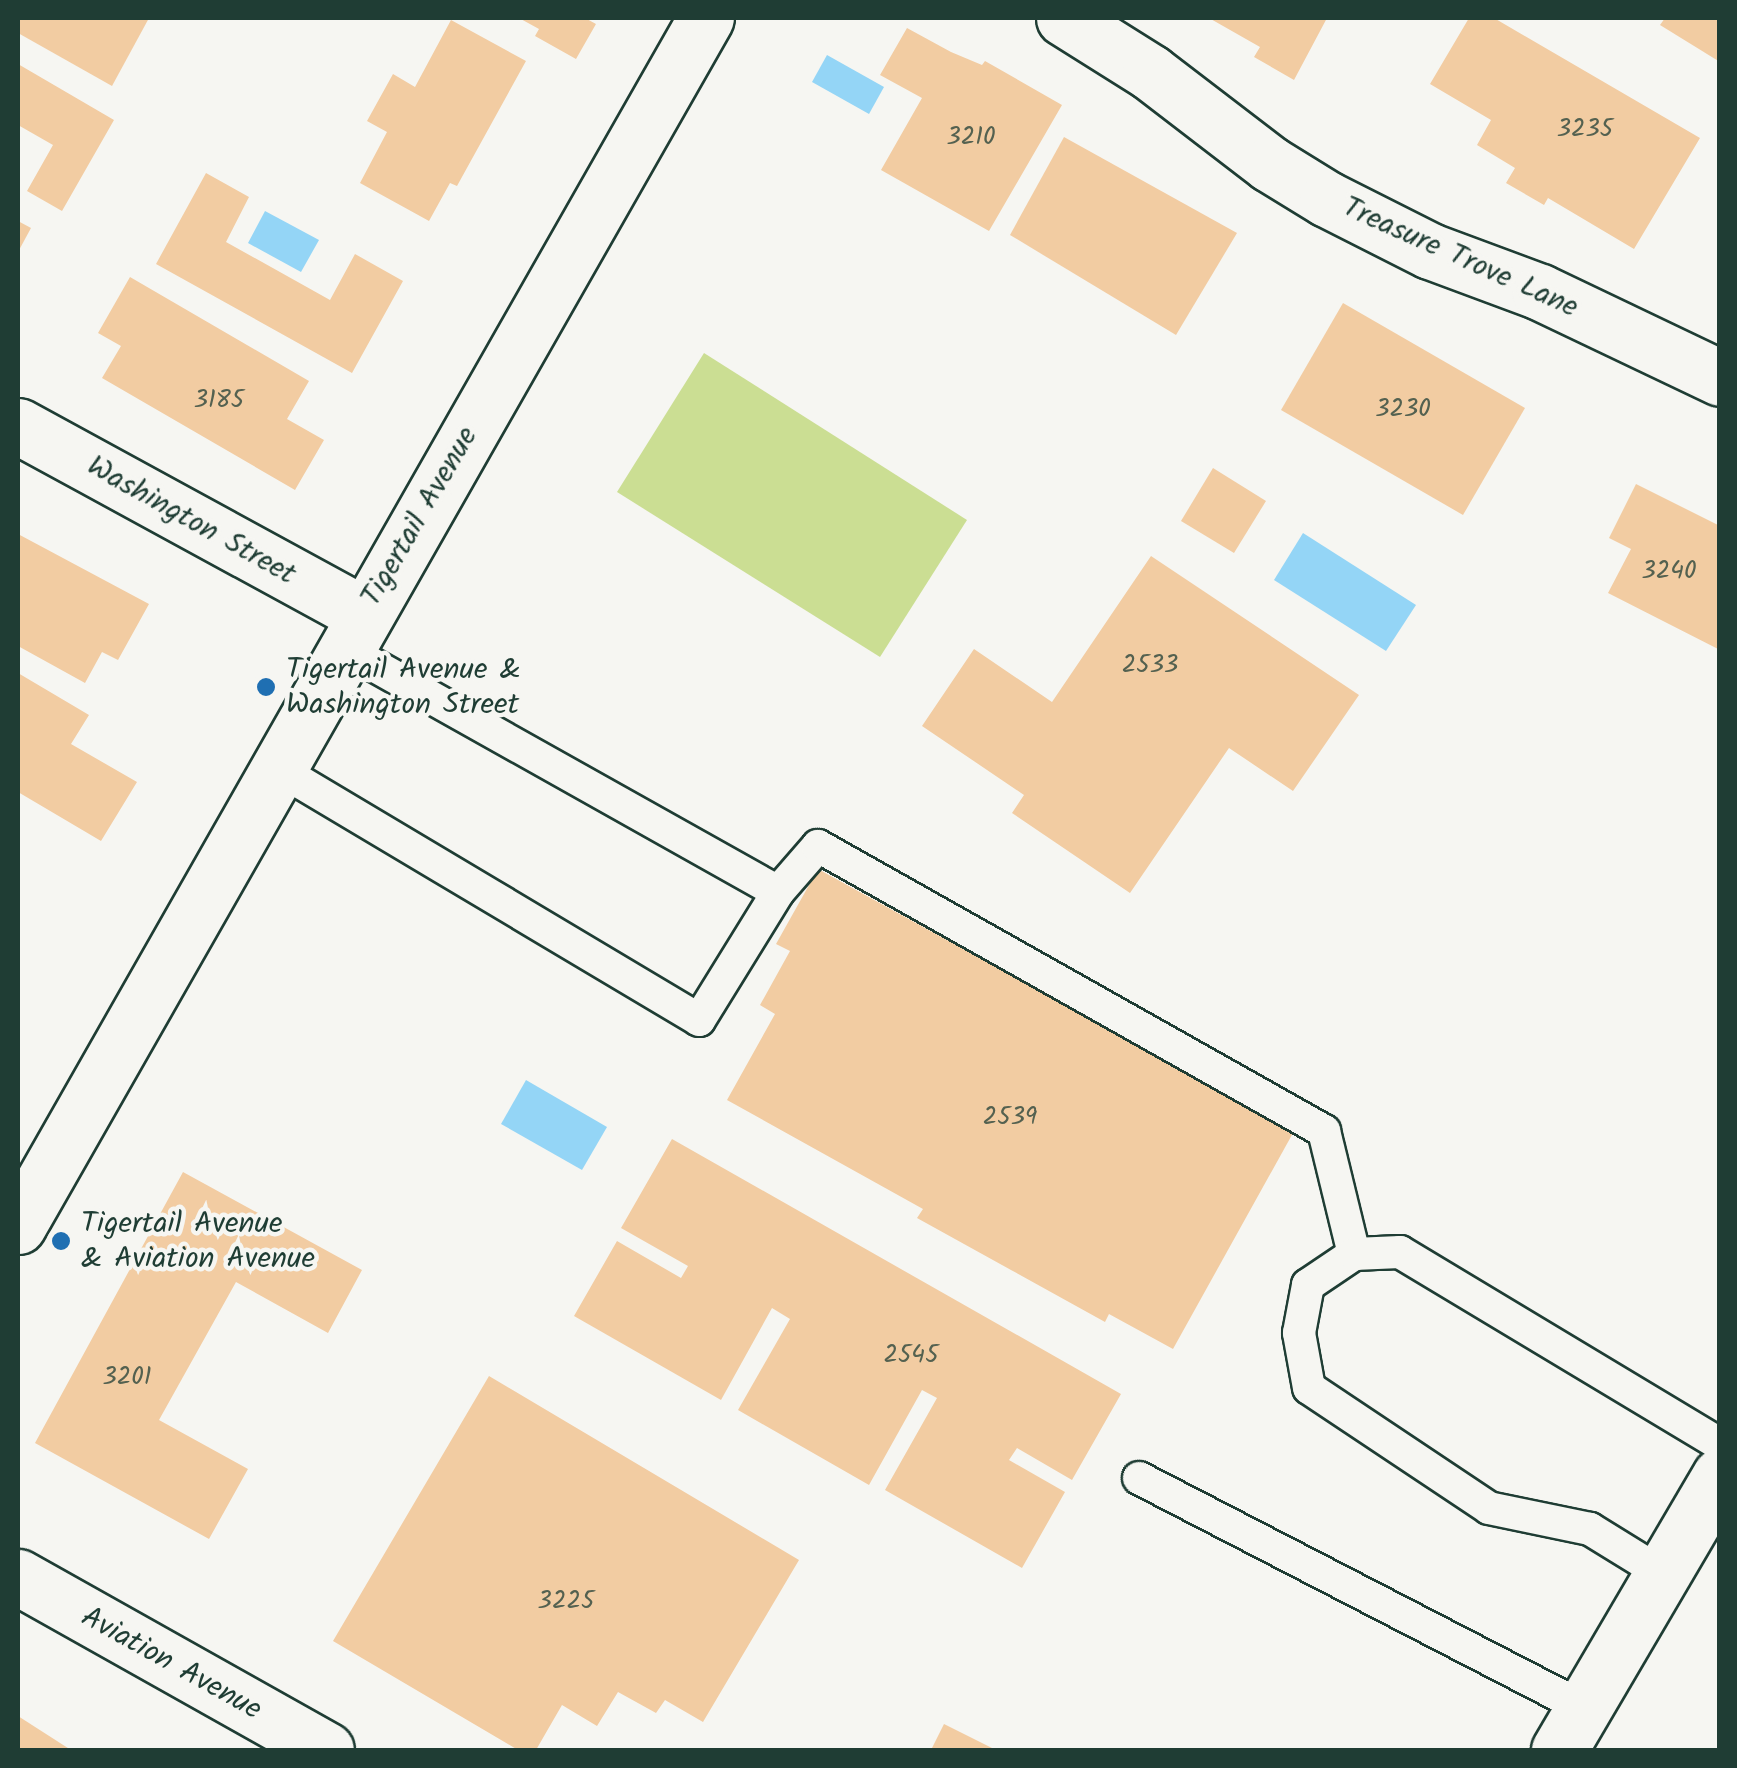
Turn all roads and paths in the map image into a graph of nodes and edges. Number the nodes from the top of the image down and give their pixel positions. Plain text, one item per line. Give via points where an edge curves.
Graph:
1 (706, 18) edge
2 (1064, 18) edge
3 (1720, 378) edge
4 (18, 426) edge
5 (355, 632) junction
6 (280, 770) junction
7 (778, 892) junction
8 (18, 1226) edge
9 (1354, 1254) junction
10 (1720, 1444) edge
11 (1720, 1476) edge
12 (1139, 1478) dead end
13 (1663, 1574) junction
14 (18, 1577) edge
15 (1572, 1729) edge
16 (326, 1750) edge

1 - 5 street, Tigertail Avenue
2 - 3 street, Treasure Trove Lane via 1327,198
4 - 5 street, Washington Street
5 - 6 street, Tigertail Avenue
5 - 7 lane
6 - 7 lane via 699,1020
6 - 8 street, Tigertail Avenue
7 - 9 lane via 818,846 1324,1131
9 - 10 lane via 1400,1252
9 - 13 lane via 1308,1284 1299,1333 1309,1388 1489,1508 1590,1530
11 - 13 street
12 - 15 lane
13 - 15 street
14 - 16 street, Aviation Avenue

